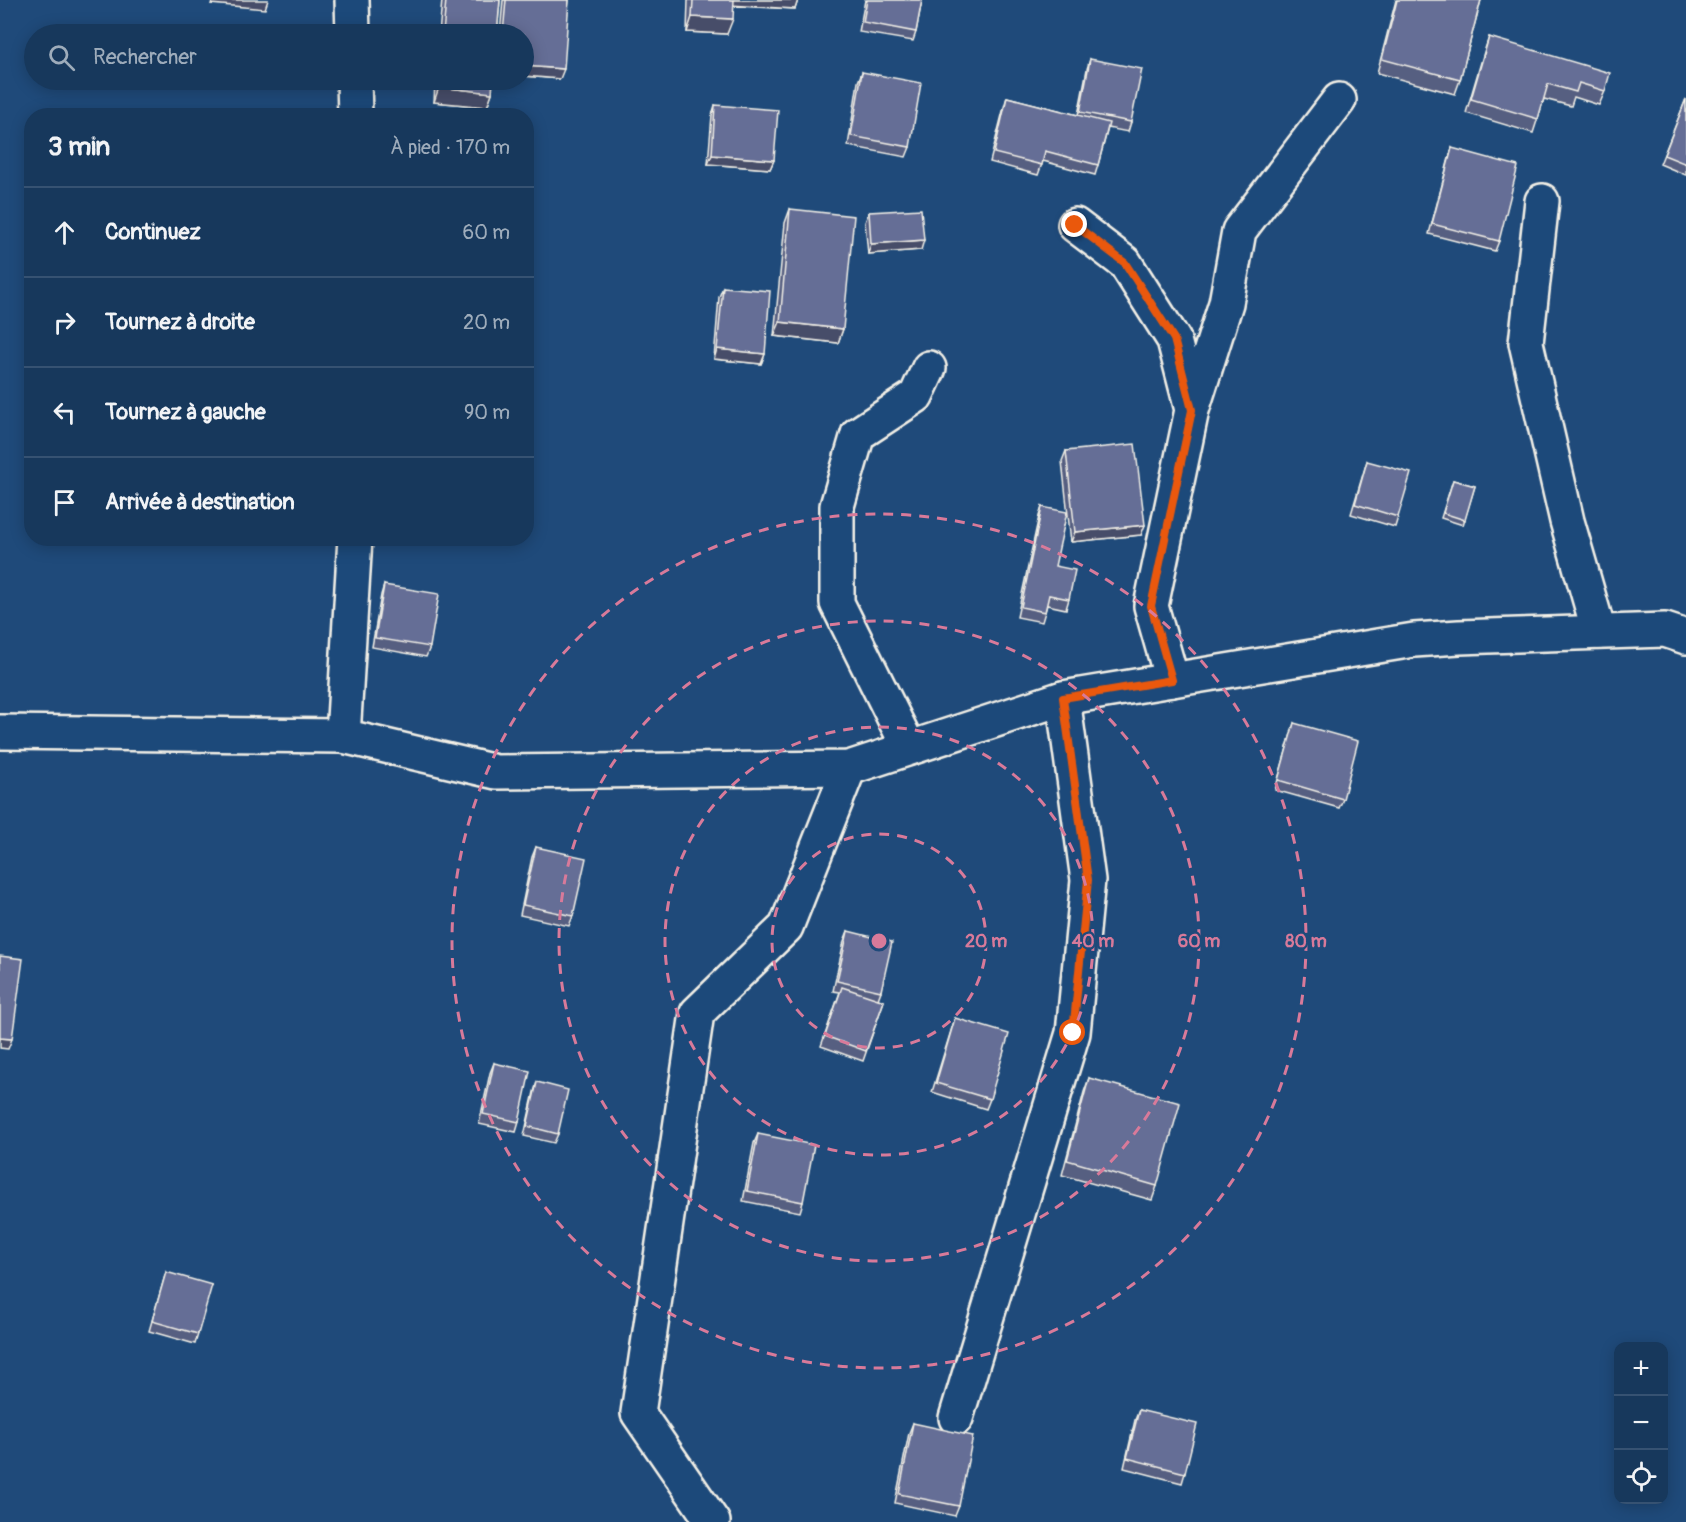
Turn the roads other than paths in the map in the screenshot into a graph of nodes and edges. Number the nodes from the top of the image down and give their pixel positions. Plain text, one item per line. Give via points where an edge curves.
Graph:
1 (352, 0) edge
2 (352, 24) edge
3 (354, 90) edge
4 (1339, 100) dead end
5 (355, 108) edge
6 (1542, 201) dead end
7 (1075, 225) dead end
8 (929, 368) dead end
9 (1192, 410) junction
10 (355, 546) edge
11 (1599, 632) junction
12 (1686, 637) edge
13 (1172, 680) junction
14 (1063, 698) junction
15 (0, 732) edge
16 (343, 736) junction
17 (909, 748) junction
18 (849, 768) junction
19 (956, 1418) dead end
20 (713, 1522) edge

1 - 2 street
3 - 5 street
4 - 9 street via 1239,231 1226,303
6 - 11 street via 1526,343 1567,521
7 - 9 street via 1125,263 1174,339
8 - 17 street via 916,396 858,434 837,506 837,603
9 - 13 street via 1151,606
10 - 16 street
11 - 12 street via 1665,630
11 - 13 street via 1414,640
13 - 14 street
14 - 17 street
14 - 19 street via 1088,880 1073,1033
15 - 16 street
16 - 18 street via 496,772
17 - 18 street
18 - 20 street via 786,927 697,1013 638,1413

